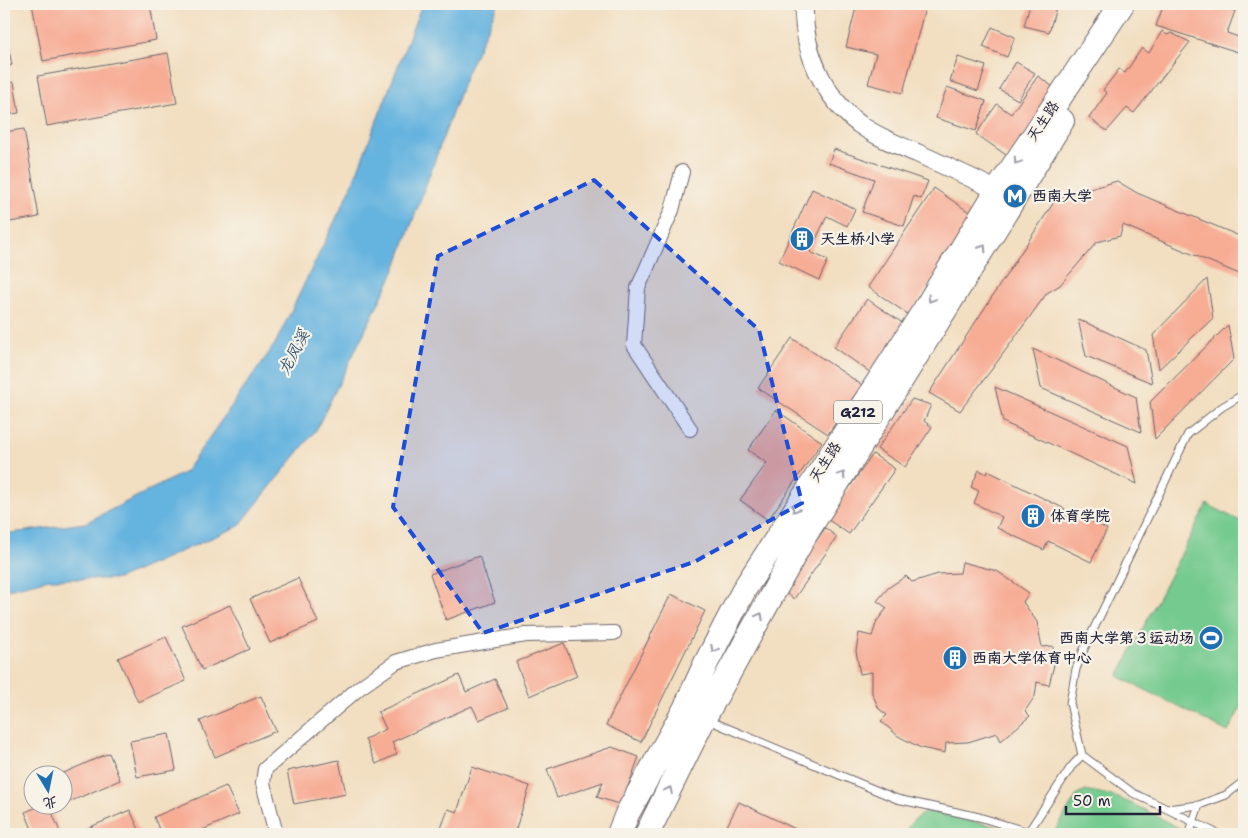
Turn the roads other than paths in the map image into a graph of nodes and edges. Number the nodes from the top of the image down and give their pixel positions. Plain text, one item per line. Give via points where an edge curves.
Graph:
1 (804, 4) edge
2 (1122, 4) edge
3 (1140, 4) edge
4 (682, 172) dead end
5 (1005, 195) junction
6 (1244, 394) edge
7 (690, 429) dead end
8 (614, 633) dead end
9 (695, 713) junction
10 (1082, 755) junction
11 (1244, 781) edge
12 (1199, 805) junction
13 (1167, 809) junction
14 (1192, 822) junction
15 (1027, 833) edge
16 (276, 834) edge
17 (619, 834) edge
18 (647, 834) edge
19 (1190, 834) edge
20 (1218, 834) edge

1 - 5 street via 808,44 815,67 842,108 882,137
2 -> 5 highway, 天生路 / G212
3 - 5 highway, 天生路 / G212 via 1064,117
4 - 7 street via 672,210 638,288 634,345
5 - 9 highway, 天生路 / G212 via 805,535
6 - 10 lane via 1188,434 1084,648 1076,669 1070,703
8 - 16 street via 526,635 436,650 396,662 359,688 265,769 263,783
9 - 15 lane via 897,799 979,817
9 - 17 highway, 天生路 / G212 via 627,814
18 -> 9 highway, 天生路 / G212
10 - 13 lane via 1132,793
10 - 15 lane
11 - 12 lane via 1226,795
12 - 13 lane
12 - 14 lane
13 - 14 lane
14 - 19 lane
14 - 20 lane

